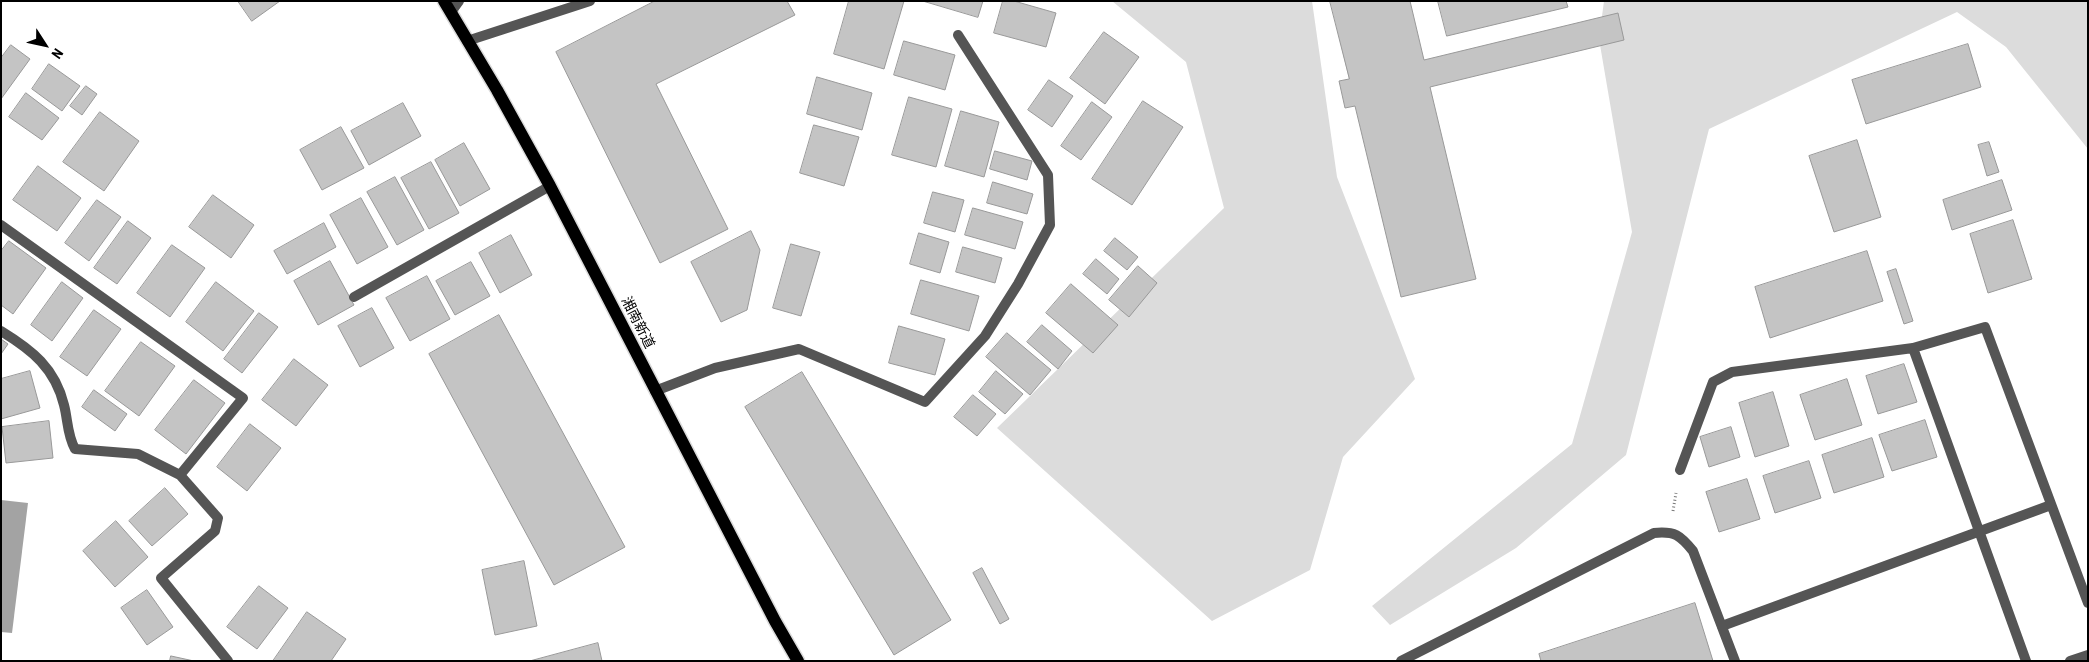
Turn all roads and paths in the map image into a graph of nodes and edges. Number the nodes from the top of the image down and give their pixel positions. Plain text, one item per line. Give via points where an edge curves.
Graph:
1 (459, 1) edge
2 (590, 1) edge
3 (448, 6) edge
4 (958, 35) dead end
5 (467, 41) junction
6 (550, 186) junction
7 (1, 225) edge
8 (354, 297) dead end
9 (1, 331) edge
10 (1913, 348) junction
11 (655, 391) junction
12 (1680, 470) joint
13 (180, 475) junction
14 (2051, 505) junction
15 (1669, 531) junction
16 (1980, 531) junction
17 (2088, 603) edge
18 (1722, 626) junction
19 (2088, 655) edge
20 (228, 661) edge
21 (798, 661) edge
22 (1401, 661) edge
23 (1735, 661) edge
24 (2026, 661) edge
25 (2070, 661) edge

1 - 3 street
2 - 5 street
3 - 5 main road, 湘南新道
4 - 11 street via 1048,175 1050,225 985,336 925,402 798,349 715,368
5 - 6 main road, 湘南新道
6 - 8 street
6 - 11 main road, 湘南新道
7 - 13 street via 243,398
9 - 13 street via 24,345 45,364 64,404 69,438 75,449 138,454
10 - 12 street via 1732,372 1713,382
10 - 14 street via 1985,327
10 - 16 street
11 - 21 main road, 湘南新道
12 - 15 path
13 - 20 street via 218,518 215,531 161,578
14 - 16 street
14 - 17 street
15 - 18 street via 1683,538 1693,550
15 - 22 street via 1654,533
16 - 18 street
16 - 24 street
18 - 23 street
19 - 25 street

